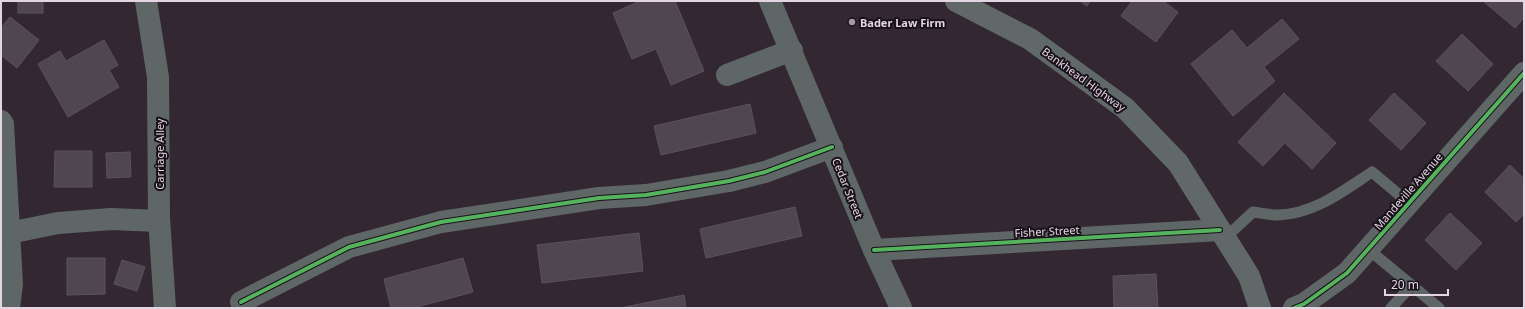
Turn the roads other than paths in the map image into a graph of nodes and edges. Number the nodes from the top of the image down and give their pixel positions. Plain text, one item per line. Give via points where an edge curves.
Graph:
1 (146, 1) edge
2 (770, 1) edge
3 (956, 1) edge
4 (792, 50) junction
5 (1524, 73) edge
6 (727, 75) dead end
7 (1, 122) edge
8 (832, 147) junction
9 (1409, 203) junction
10 (159, 221) junction
11 (9, 233) junction
12 (1223, 234) junction
13 (1368, 249) junction
14 (874, 250) junction
15 (1412, 285) junction
16 (240, 302) dead end
17 (9, 308) edge
18 (165, 308) edge
19 (900, 308) edge
20 (1260, 308) edge
21 (1294, 308) edge
22 (1391, 308) edge
23 (1439, 308) edge

1 - 10 street, Carriage Alley via 158,77
2 - 4 street, Cedar Street
3 - 12 main road, Bankhead Highway via 1030,39 1125,108 1178,163
4 - 6 street
4 - 8 street, Cedar Street
5 - 9 street, Mandeville Avenue
7 - 11 street
8 - 14 street, Cedar Street
8 - 16 street via 765,172 729,181 441,222 349,247
9 - 12 lane via 1372,172 1324,202 1300,212 1278,215 1253,212
9 - 13 street, Mandeville Avenue
10 - 11 street via 111,219 66,222
10 - 18 street, Carriage Alley
11 - 17 street via 12,284
12 - 14 street, Fisher Street
12 - 20 main road, Bankhead Highway via 1249,276
13 - 15 lane
13 - 21 street, Mandeville Avenue via 1347,273 1304,304
14 - 19 street, Cedar Street
15 - 22 lane
15 - 23 lane

